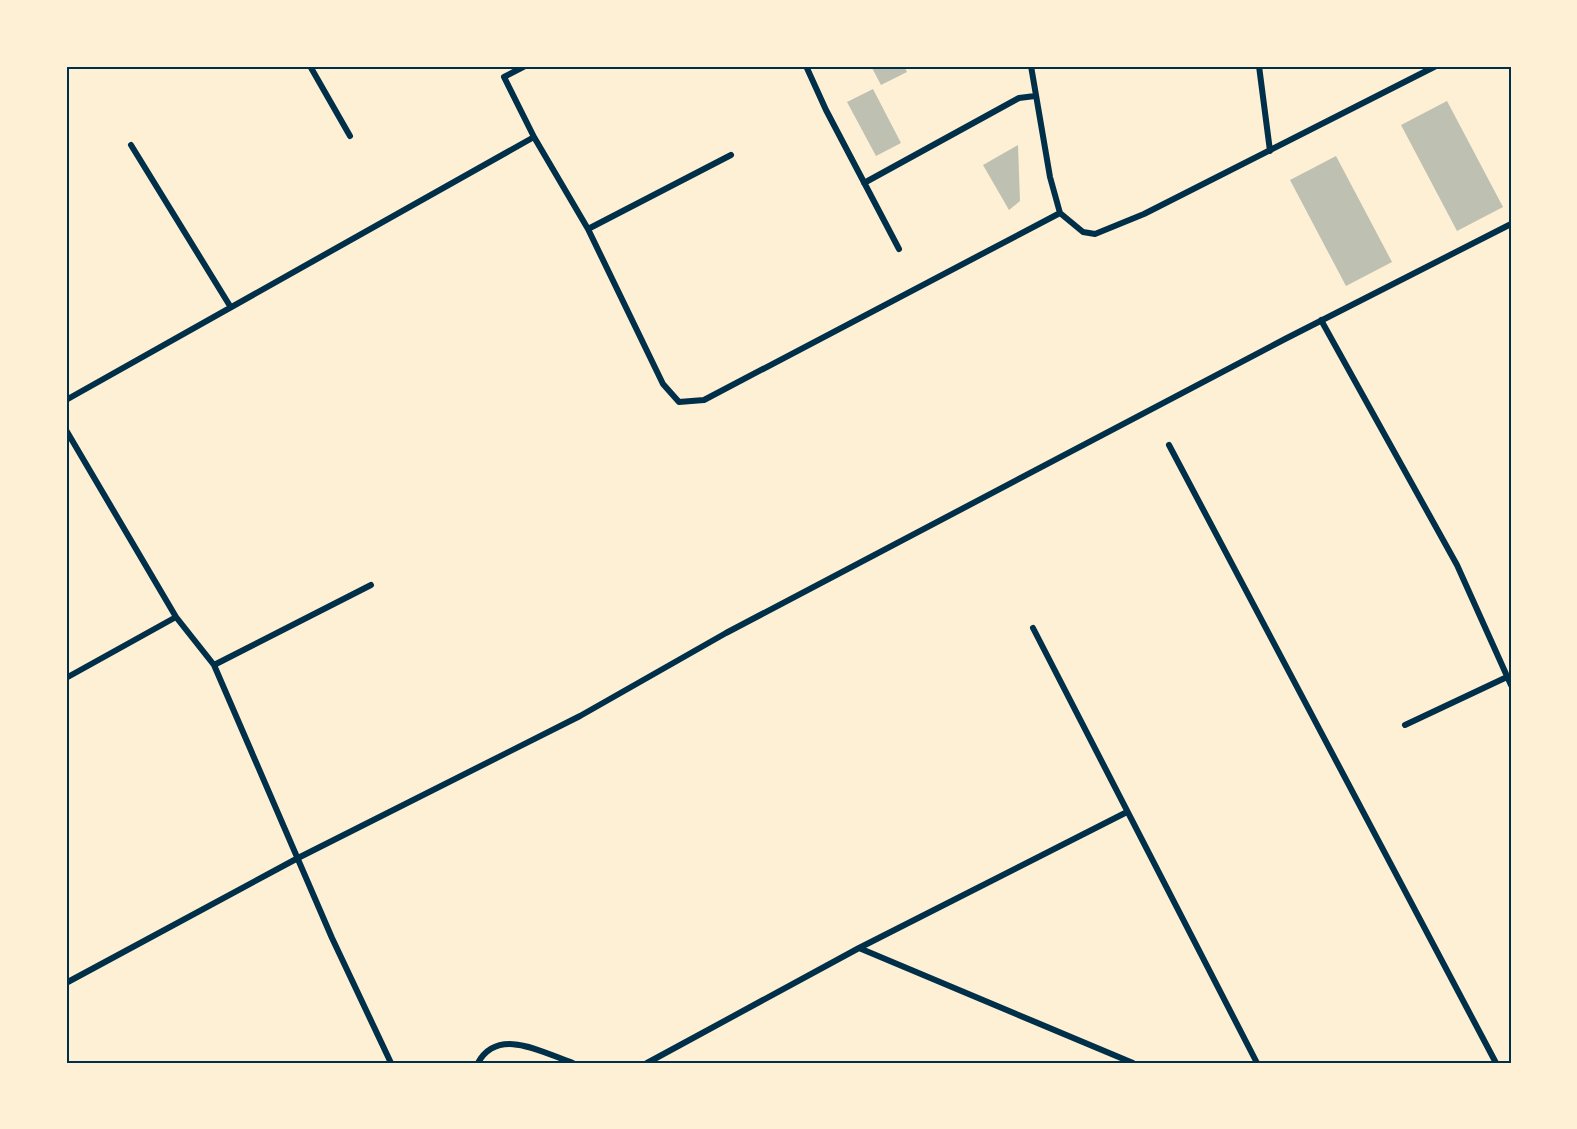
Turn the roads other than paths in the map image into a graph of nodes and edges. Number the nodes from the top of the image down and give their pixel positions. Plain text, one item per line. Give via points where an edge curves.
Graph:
1 (310, 66) edge
2 (525, 66) edge
3 (807, 66) edge
4 (1031, 66) edge
5 (1259, 66) edge
6 (1436, 66) edge
7 (1035, 96) junction
8 (350, 136) dead end
9 (534, 137) junction
10 (131, 145) dead end
11 (1270, 151) junction
12 (731, 155) dead end
13 (864, 183) junction
14 (1060, 213) junction
15 (1511, 225) edge
16 (588, 229) junction
17 (899, 249) dead end
18 (230, 306) junction
19 (1322, 320) junction
20 (66, 400) edge
21 (66, 430) edge
22 (1169, 445) dead end
23 (371, 585) dead end
24 (176, 617) junction
25 (1033, 628) dead end
26 (214, 664) junction
27 (1507, 677) junction
28 (66, 678) edge
29 (1511, 685) edge
30 (1405, 725) dead end
31 (1126, 812) junction
32 (298, 858) junction
33 (859, 948) junction
34 (66, 982) edge
35 (391, 1063) edge
36 (478, 1063) edge
37 (573, 1063) edge
38 (647, 1063) edge
39 (1133, 1063) edge
40 (1257, 1063) edge
41 (1496, 1063) edge

1 - 8 street
2 - 9 street via 504,77
3 - 13 street
4 - 7 street
5 - 11 street
6 - 11 street
7 - 13 street via 1019,98
7 - 14 street
9 - 16 street
9 - 18 street
10 - 18 street
11 - 14 street via 1095,234 1083,232
12 - 16 street
13 - 17 street
14 - 16 street via 704,400 690,403 679,402 663,384
15 - 19 street
18 - 20 street
19 - 27 street via 1457,565
19 - 32 street via 726,633 580,716
21 - 24 street
22 - 41 street
23 - 26 street
24 - 26 street
24 - 28 street
25 - 31 street
26 - 32 street
27 - 29 street
27 - 30 street
31 - 33 street
31 - 40 street
32 - 34 street
32 - 35 street
33 - 38 street
33 - 39 street
36 - 37 street via 496,1044 514,1043

